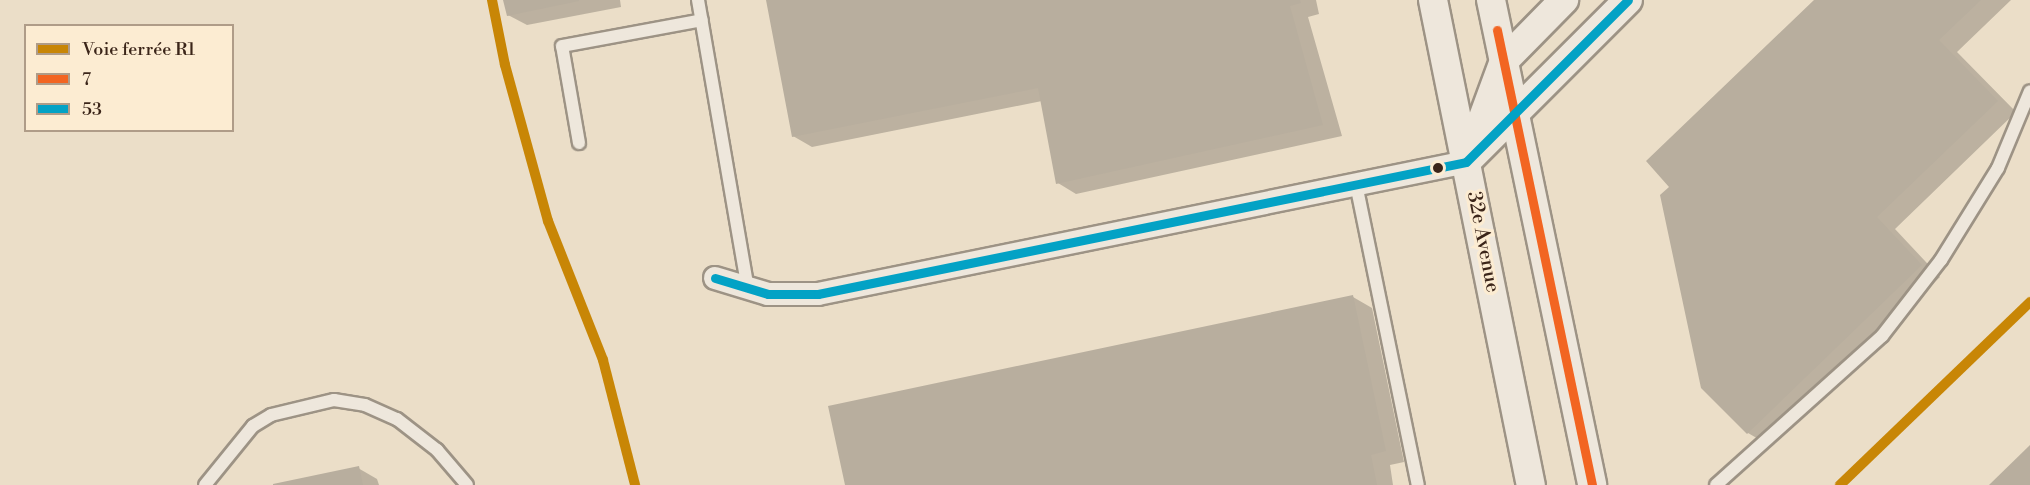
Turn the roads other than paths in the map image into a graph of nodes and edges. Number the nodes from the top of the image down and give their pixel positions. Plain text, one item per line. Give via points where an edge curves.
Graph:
1 (698, 0) edge
2 (1433, 0) edge
3 (1491, 0) edge
4 (1564, 0) edge
5 (1628, 0) edge
6 (702, 20) junction
7 (1504, 61) junction
8 (2030, 92) edge
9 (1514, 111) junction
10 (579, 143) dead end
11 (1466, 162) junction
12 (1356, 184) junction
13 (715, 278) dead end
14 (748, 290) junction
15 (205, 485) edge
16 (467, 485) edge
17 (1418, 485) edge
18 (1531, 485) edge
19 (1592, 485) edge
20 (1716, 485) edge

1 - 6 lane
2 - 11 street, 32e Avenue
3 - 7 street
4 - 7 street
5 - 9 street
6 - 10 lane via 562,46
6 - 14 lane
7 - 9 street
7 - 11 street
8 - 20 lane via 1998,168 1941,260 1882,336
9 - 11 street
9 - 19 street
11 - 12 street
11 - 18 street, 32e Avenue
12 - 14 street via 818,294 786,296
12 - 17 lane
13 - 14 street
15 - 16 lane via 253,426 271,415 334,400 365,405 397,419 436,450

